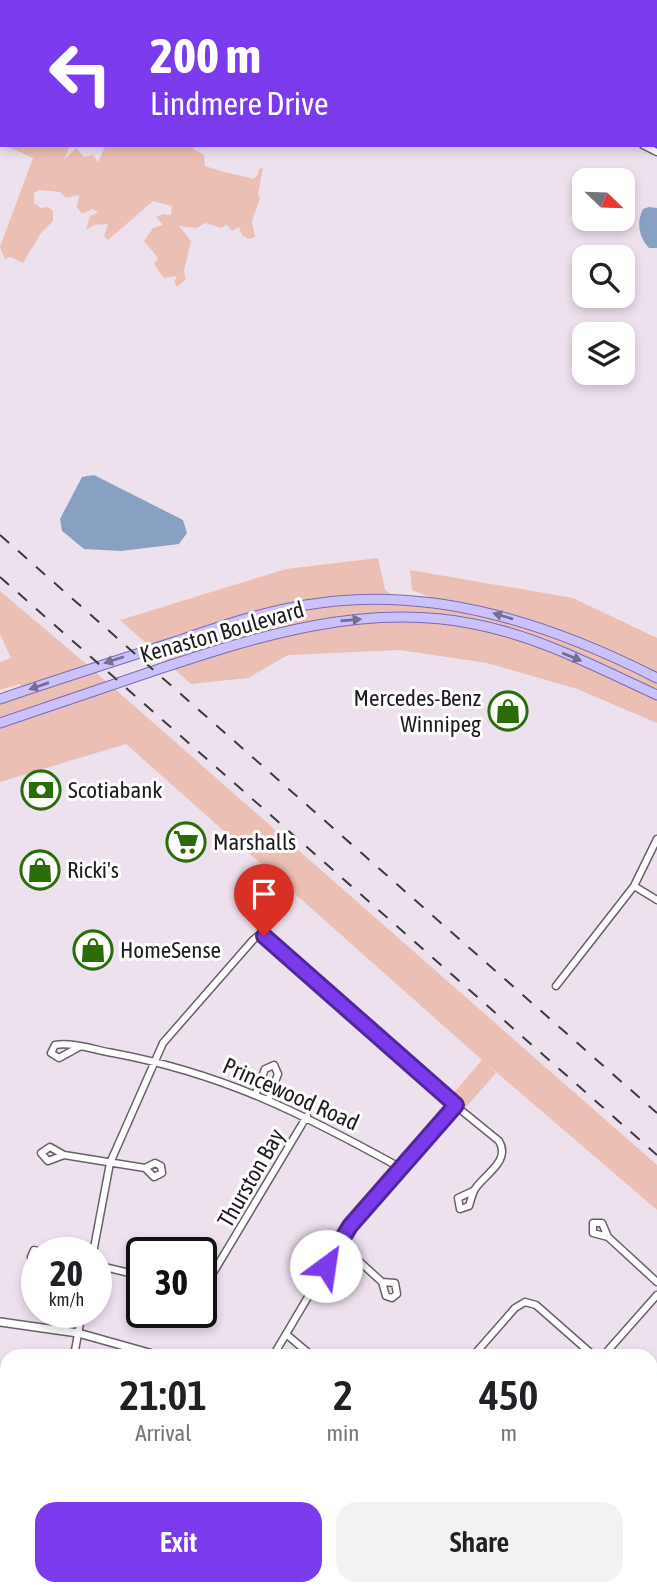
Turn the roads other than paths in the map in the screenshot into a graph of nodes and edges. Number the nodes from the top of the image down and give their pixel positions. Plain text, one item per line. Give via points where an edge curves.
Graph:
1 (657, 678) edge
2 (657, 695) edge
3 (0, 699) edge
4 (0, 723) edge
5 (657, 839) edge
6 (634, 886) junction
7 (657, 900) edge
8 (556, 986) dead end
9 (79, 1047) dead end
10 (156, 1061) junction
11 (256, 1093) junction
12 (269, 1098) junction
13 (456, 1105) junction
14 (307, 1116) junction
15 (64, 1156) dead end
16 (110, 1163) junction
17 (145, 1168) dead end
18 (401, 1168) junction
19 (473, 1191) dead end
20 (96, 1237) edge
21 (608, 1237) dead end
22 (340, 1244) junction
23 (217, 1266) edge
24 (382, 1282) dead end
25 (657, 1282) edge
26 (657, 1295) edge
27 (0, 1322) edge
28 (79, 1328) edge
29 (78, 1333) junction
30 (286, 1334) junction
31 (75, 1349) edge
32 (135, 1349) edge
33 (277, 1349) edge
34 (304, 1349) edge
35 (479, 1349) edge
36 (586, 1349) edge
37 (609, 1349) edge

1 -> 3 main road, Kenaston Boulevard via 576,641 497,614 368,599 247,617
4 -> 2 main road, Kenaston Boulevard via 256,638 330,622 383,618 472,623 512,633
5 - 6 street
6 - 7 street
6 - 8 street
9 - 10 street, Princewood Road
10 - 11 street, Princewood Road
10 - 13 street via 171,1032 253,940 264,936
10 - 16 street
11 - 12 street, Princewood Road
11 - 12 street via 265,1069 274,1065 278,1074
12 - 14 street, Princewood Road
13 - 18 street
13 - 19 street via 503,1149 503,1157
14 - 18 street, Princewood Road
14 - 23 street, Thurston Bay
15 - 16 street
16 - 17 street
16 - 20 street
18 - 22 street
21 - 25 street
22 - 24 street
22 - 30 street
26 - 37 street
27 - 29 street
28 - 29 street
29 - 31 street
29 - 32 street
30 - 33 street
30 - 34 street
35 - 36 street via 515,1308 530,1302

